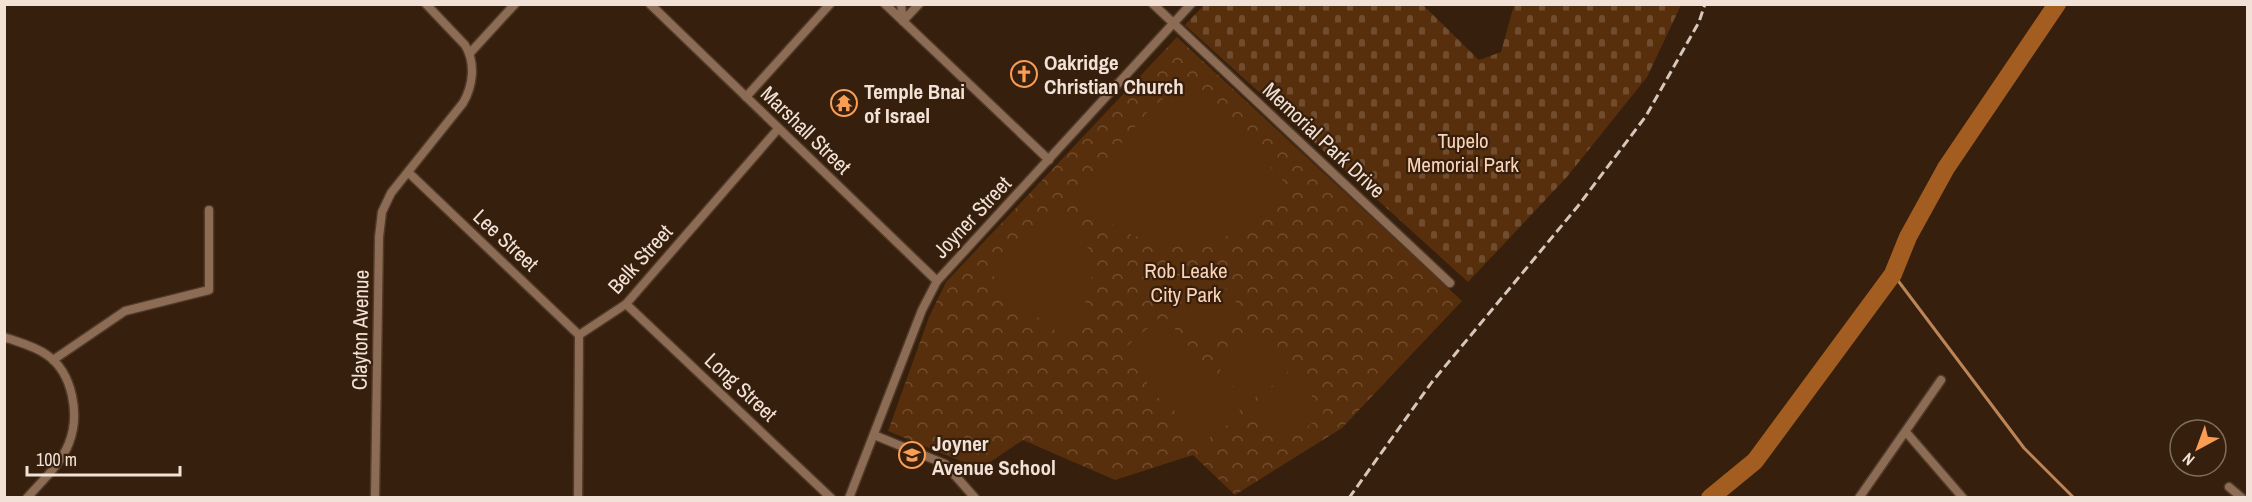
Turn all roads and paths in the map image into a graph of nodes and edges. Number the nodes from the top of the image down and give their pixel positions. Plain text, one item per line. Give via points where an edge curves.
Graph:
1 (426, 4) edge
2 (515, 4) edge
3 (650, 4) edge
4 (830, 4) edge
5 (885, 4) edge
6 (901, 4) edge
7 (919, 4) edge
8 (1153, 4) edge
9 (1191, 4) edge
10 (903, 21) junction
11 (1174, 24) junction
12 (470, 53) junction
13 (746, 97) junction
14 (778, 129) junction
15 (1049, 160) junction
16 (408, 172) junction
17 (209, 210) dead end
18 (937, 281) junction
19 (1450, 283) dead end
20 (626, 304) junction
21 (579, 335) junction
22 (4, 337) edge
23 (53, 360) junction
24 (1941, 380) dead end
25 (1906, 432) junction
26 (874, 435) junction
27 (2229, 487) dead end
28 (27, 498) edge
29 (375, 498) edge
30 (578, 498) edge
31 (831, 498) edge
32 (849, 498) edge
33 (975, 498) edge
34 (1858, 498) edge
35 (1963, 498) edge
36 (2242, 498) edge

1 - 12 street
2 - 12 street
3 - 13 street, Marshall Street
4 - 13 street
5 - 10 street
6 - 10 street
7 - 10 street
8 - 11 street, Memorial Park Drive
9 - 11 street, Joyner Street
10 - 15 street
11 - 15 street, Joyner Street
11 - 19 street, Memorial Park Drive
12 - 16 street, Clayton Avenue via 468,95
13 - 14 street, Marshall Street
14 - 18 street, Marshall Street
14 - 20 street, Belk Street
15 - 18 street, Joyner Street
16 - 21 street, Lee Street
16 - 29 street, Clayton Avenue via 386,202 380,224
17 - 23 street via 209,290 125,311
18 - 26 street, Joyner Street
20 - 21 street, Belk Street
20 - 31 street, Long Street
21 - 30 street
22 - 23 street via 37,349
23 - 28 street via 72,393 72,431 64,453
24 - 25 street
25 - 34 street
25 - 35 street
26 - 32 street, Joyner Street
26 - 33 street via 945,464
27 - 36 street

